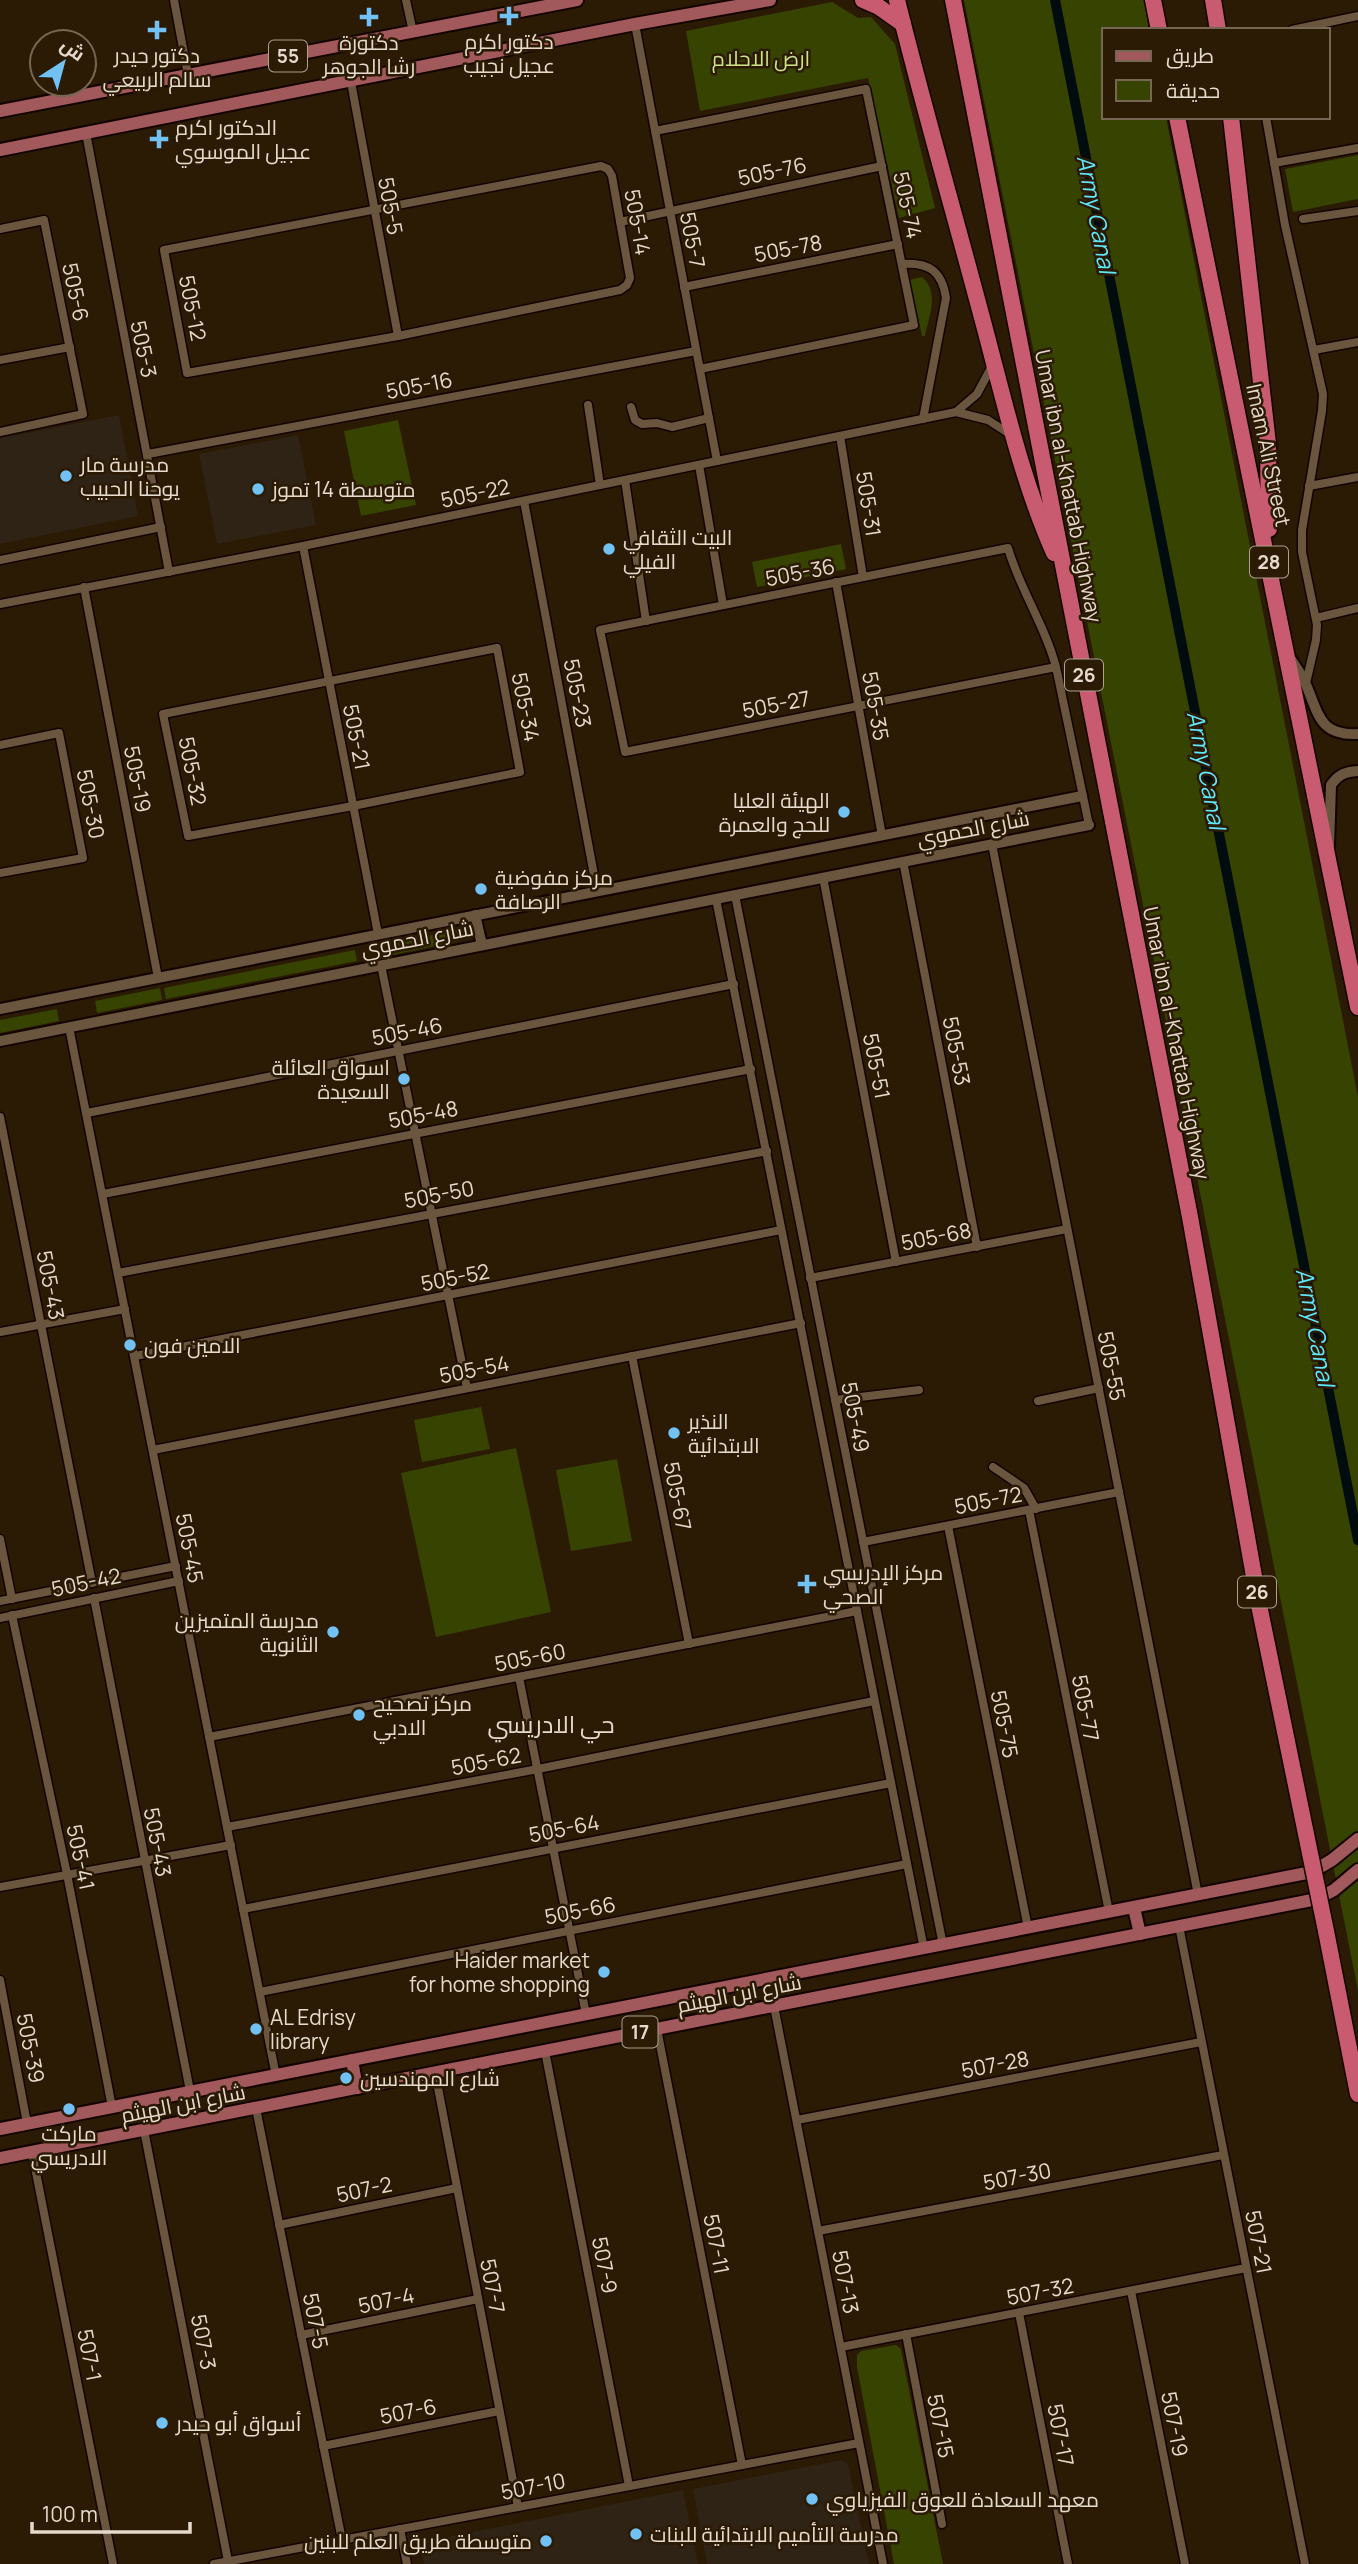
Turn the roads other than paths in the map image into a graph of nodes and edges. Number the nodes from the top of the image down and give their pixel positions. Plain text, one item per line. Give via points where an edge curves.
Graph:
1 (174, 0) edge
2 (406, 0) edge
3 (577, 0) edge
4 (770, 0) edge
5 (863, 0) edge
6 (897, 0) edge
7 (953, 0) edge
8 (1153, 0) edge
9 (1213, 0) edge
10 (1358, 16) edge
11 (635, 24) junction
12 (903, 24) junction
13 (1159, 28) edge
14 (1218, 28) edge
15 (1301, 28) edge
16 (413, 32) junction
17 (188, 75) junction
18 (351, 82) junction
19 (0, 111) edge
20 (1177, 119) edge
21 (1231, 119) edge
22 (1266, 119) edge
23 (655, 131) junction
24 (86, 133) junction
25 (1358, 148) edge
26 (0, 150) edge
27 (1274, 163) junction
28 (882, 166) junction
29 (374, 211) junction
30 (670, 211) junction
31 (1358, 211) edge
32 (1303, 219) dead end
33 (620, 222) junction
34 (0, 229) edge
35 (898, 244) junction
36 (902, 264) junction
37 (684, 287) junction
38 (398, 336) junction
39 (1358, 342) edge
40 (70, 347) junction
41 (1314, 350) junction
42 (696, 351) junction
43 (0, 360) edge
44 (994, 362) junction
45 (700, 369) junction
46 (588, 405) dead end
47 (631, 407) dead end
48 (956, 412) junction
49 (709, 418) junction
50 (923, 419) junction
51 (0, 432) edge
52 (1012, 435) junction
53 (840, 436) junction
54 (148, 454) junction
55 (717, 461) junction
56 (699, 465) junction
57 (1358, 477) edge
58 (625, 480) junction
59 (600, 485) junction
60 (1309, 486) junction
61 (524, 501) junction
62 (161, 527) junction
63 (303, 546) junction
64 (0, 560) edge
65 (1269, 563) junction
66 (169, 572) junction
67 (863, 577) junction
68 (1066, 579) junction
69 (836, 582) junction
70 (84, 587) junction
71 (0, 604) edge
72 (723, 605) junction
73 (1358, 608) edge
74 (1315, 618) junction
75 (646, 621) junction
76 (600, 630) joint
77 (1287, 654) junction
78 (1056, 667) junction
79 (329, 680) junction
80 (1306, 683) junction
81 (858, 706) junction
82 (1358, 734) edge
83 (0, 744) edge
84 (1358, 771) edge
85 (1082, 796) junction
86 (353, 806) junction
87 (1089, 825) joint
88 (882, 836) junction
89 (992, 844) junction
90 (1328, 852) junction
91 (903, 861) junction
92 (0, 873) edge
93 (823, 877) junction
94 (597, 891) junction
95 (735, 895) junction
96 (716, 899) junction
97 (475, 915) junction
98 (378, 934) junction
99 (482, 945) junction
100 (381, 965) junction
101 (158, 978) junction
102 (734, 985) junction
103 (1358, 1007) edge
104 (0, 1009) edge
105 (69, 1027) junction
106 (0, 1041) edge
107 (399, 1051) junction
108 (751, 1069) junction
109 (87, 1113) junction
110 (0, 1117) edge
111 (415, 1134) junction
112 (767, 1151) junction
113 (103, 1194) junction
114 (432, 1213) junction
115 (1067, 1229) junction
116 (781, 1230) junction
117 (977, 1247) junction
118 (806, 1252) junction
119 (788, 1256) junction
120 (896, 1262) junction
121 (118, 1273) junction
122 (810, 1278) junction
123 (449, 1296) junction
124 (125, 1309) junction
125 (801, 1323) junction
126 (41, 1325) junction
127 (0, 1332) edge
128 (135, 1356) junction
129 (632, 1356) junction
130 (467, 1388) junction
131 (1099, 1388) junction
132 (919, 1390) dead end
133 (835, 1400) junction
134 (1038, 1401) dead end
135 (153, 1450) junction
136 (993, 1467) dead end
137 (1119, 1492) junction
138 (1033, 1509) junction
139 (948, 1526) junction
140 (0, 1539) edge
141 (863, 1542) junction
142 (176, 1566) junction
143 (179, 1581) junction
144 (92, 1583) junction
145 (12, 1598) junction
146 (94, 1598) junction
147 (0, 1601) edge
148 (857, 1611) junction
149 (12, 1615) junction
150 (0, 1618) edge
151 (689, 1644) junction
152 (519, 1677) junction
153 (874, 1702) junction
154 (209, 1737) junction
155 (538, 1769) junction
156 (891, 1783) junction
157 (227, 1827) junction
158 (1358, 1839) edge
159 (231, 1845) junction
160 (553, 1848) junction
161 (144, 1861) junction
162 (907, 1864) junction
163 (1358, 1870) edge
164 (67, 1874) junction
165 (0, 1887) edge
166 (1198, 1895) junction
167 (1134, 1908) junction
168 (243, 1909) junction
169 (1109, 1912) junction
170 (1179, 1926) junction
171 (1028, 1928) junction
172 (570, 1930) junction
173 (1140, 1934) junction
174 (943, 1945) junction
175 (924, 1949) junction
176 (0, 1980) edge
177 (260, 1992) junction
178 (774, 2006) junction
179 (586, 2014) junction
180 (657, 2029) junction
181 (1201, 2042) junction
182 (545, 2051) junction
183 (352, 2060) junction
184 (435, 2072) junction
185 (276, 2076) junction
186 (357, 2088) junction
187 (190, 2091) junction
188 (1358, 2094) edge
189 (112, 2107) junction
190 (256, 2108) junction
191 (797, 2120) junction
192 (27, 2123) junction
193 (0, 2129) edge
194 (144, 2130) junction
195 (32, 2152) junction
196 (1223, 2155) junction
197 (0, 2158) edge
198 (457, 2188) junction
199 (279, 2225) junction
200 (818, 2231) junction
201 (1246, 2268) junction
202 (1131, 2291) junction
203 (478, 2299) junction
204 (1018, 2313) junction
205 (906, 2334) junction
206 (301, 2335) junction
207 (841, 2347) junction
208 (499, 2411) junction
209 (859, 2443) junction
210 (323, 2446) junction
211 (742, 2465) junction
212 (629, 2486) junction
213 (518, 2507) junction
214 (942, 2524) dead end
215 (400, 2529) junction
216 (342, 2540) junction
217 (229, 2561) junction
218 (113, 2564) edge
219 (214, 2564) edge
220 (407, 2564) edge
221 (883, 2564) edge
222 (1068, 2564) edge
223 (1185, 2564) edge
224 (1305, 2564) edge

1 - 17 street
2 - 16 street
3 - 16 main road, 55
4 - 11 main road, 55
5 - 12 highway
6 - 12 highway
7 - 68 highway, Umar ibn al-Khattab Highway / 26
8 - 13 highway
9 - 14 highway
10 - 15 street
11 - 18 main road, 55
11 - 23 street, 505-7
12 - 44 highway
16 - 17 main road, 55
17 - 19 main road, 55
18 - 24 main road, 55
18 - 29 street, 505-5
20 - 65 highway, Imam Ali Street / 28
21 - 65 highway via 1268,444
22 - 27 street
23 - 28 street, 505-74 via 866,89
23 - 30 street, 505-7
24 - 26 main road, 55
24 - 54 street, 505-3
25 - 27 street
27 - 41 street
28 - 30 street, 505-76
28 - 35 street, 505-74
29 - 33 street, 505-14 via 601,166 612,176
29 - 38 street, 505-5
29 - 38 street, 505-12 via 163,250 187,373
30 - 33 street, 505-76
30 - 37 street, 505-7
31 - 32 street
33 - 38 street, 505-14 via 631,278 620,290
34 - 40 street, 505-6 via 44,220
35 - 36 street, 505-74
35 - 37 street, 505-78
36 - 45 street, 505-74 via 914,325
36 - 50 street via 919,263 933,270 944,285 946,298
37 - 42 street, 505-7
39 - 41 street
40 - 43 street
40 - 51 street, 505-6 via 83,414
41 - 60 street via 1323,402
42 - 45 street, 505-7
42 - 54 street, 505-16
44 - 48 street via 977,394
44 - 52 highway
45 - 49 street, 505-7
46 - 59 street
47 - 49 street via 635,420 642,424 672,427
48 - 50 street, 505-22
48 - 52 street, 505-22 via 988,419
49 - 55 street, 505-7
50 - 53 street, 505-22
52 - 68 highway via 1037,513
53 - 55 street, 505-22
53 - 67 street, 505-31
54 - 62 street, 505-3
55 - 56 street, 505-22
56 - 58 street, 505-22
56 - 72 street
57 - 60 street
58 - 59 street, 505-22
58 - 75 street
59 - 61 street, 505-22
60 - 74 street via 1301,541
61 - 63 street, 505-22
61 - 94 street, 505-23
62 - 64 street
62 - 66 street, 505-3
63 - 66 street, 505-22
63 - 79 street, 505-21
65 - 77 highway, Imam Ali Street / 28
66 - 70 street, 505-22
67 - 69 street, 505-36
67 - 78 street, 505-36 via 1008,548
68 - 188 highway, Umar ibn al-Khattab Highway / 26, bridge via 1215,1349 1260,1610
69 - 72 street, 505-36
69 - 81 street, 505-35
70 - 71 street, 505-22
70 - 101 street, 505-19
72 - 75 street, 505-36
73 - 74 street
74 - 80 street via 1316,640
75 - 76 street, 505-36
76 - 81 street, 505-27 via 625,752
77 - 80 street
77 - 90 highway, Imam Ali Street / 28
78 - 81 street, 505-27
78 - 85 street
79 - 86 street, 505-21
79 - 86 street, 505-32 via 163,714 188,836
79 - 86 street, 505-34 via 497,649 520,772
80 - 82 street via 1325,727 1340,734
81 - 88 street, 505-35
83 - 92 street, 505-30 via 58,733 83,858
84 - 90 street via 1345,772 1331,785
85 - 87 street
85 - 88 street, شارع الحموي
86 - 98 street, 505-21
87 - 89 street, شارع الحموي
88 - 94 street, شارع الحموي
89 - 91 street, شارع الحموي
89 - 115 street, 505-55
90 - 103 highway, Imam Ali Street / 28
91 - 93 street, شارع الحموي
91 - 117 street, 505-53
93 - 95 street, شارع الحموي
93 - 120 street, 505-51
94 - 97 street, شارع الحموي
95 - 96 street, شارع الحموي
95 - 118 street, 505-49
96 - 99 street, شارع الحموي
96 - 102 street, 505-49
97 - 98 street, شارع الحموي
97 - 99 street
98 - 101 street, شارع الحموي
99 - 100 street, شارع الحموي
100 - 105 street, شارع الحموي
100 - 107 street
101 - 104 street, شارع الحموي
102 - 107 street, 505-46
102 - 108 street, 505-49
105 - 106 street, شارع الحموي
105 - 109 street, 505-45
107 - 109 street, 505-46
107 - 111 street
108 - 111 street, 505-48
108 - 112 street, 505-49
109 - 113 street, 505-45
110 - 126 street, 505-43
111 - 113 street, 505-48
111 - 114 street
112 - 114 street, 505-50
112 - 116 street, 505-49
113 - 121 street, 505-45
114 - 121 street, 505-50
114 - 123 street
115 - 117 street, 505-68
115 - 131 street, 505-55
116 - 119 street, 505-49
116 - 123 street, 505-52
117 - 120 street, 505-68
118 - 119 street
118 - 122 street, 505-49
119 - 125 street, 505-49
120 - 122 street, 505-68
121 - 124 street, 505-45
122 - 133 street, 505-49
123 - 128 street, 505-52
123 - 130 street
124 - 126 street
124 - 128 street, 505-45
125 - 129 street, 505-54
125 - 148 street, 505-49
126 - 127 street
126 - 144 street, 505-43
128 - 135 street, 505-45
129 - 130 street, 505-54
129 - 151 street, 505-67
130 - 135 street, 505-54
131 - 134 street
131 - 137 street, 505-55
132 - 133 street
133 - 141 street, 505-49
135 - 142 street, 505-45
136 - 138 street via 1024,1488
137 - 138 street, 505-72
137 - 166 street, 505-55
138 - 139 street, 505-72
138 - 169 street, 505-77
139 - 141 street, 505-72
139 - 171 street, 505-75
140 - 145 street
141 - 174 street, 505-49
142 - 143 street, 505-45
142 - 144 street, 505-42
143 - 146 street, 505-42
143 - 154 street, 505-45
144 - 145 street, 505-42
145 - 147 street, 505-42
146 - 149 street, 505-42
146 - 161 street, 505-43
148 - 151 street, 505-60
148 - 153 street, 505-49
149 - 150 street, 505-42
149 - 164 street, 505-41
151 - 152 street, 505-60
152 - 154 street, 505-60
152 - 155 street
153 - 155 street, 505-62
153 - 156 street, 505-49
154 - 157 street, 505-45
155 - 157 street, 505-62
155 - 160 street
156 - 160 street, 505-64
156 - 162 street, 505-49
157 - 159 street, 505-45
158 - 166 main road, شارع ابن الهيثم / 17 via 1312,1872
159 - 161 street
159 - 168 street, 505-45
160 - 168 street, 505-64
160 - 172 street
161 - 164 street
161 - 187 street, 505-43
162 - 172 street, 505-66
162 - 175 street, 505-49
163 - 170 main road, شارع ابن الهيثم / 17 via 1317,1899
164 - 165 street
164 - 189 street, 505-41
166 - 167 main road, شارع ابن الهيثم / 17
167 - 169 main road, شارع ابن الهيثم / 17
167 - 173 main road
168 - 177 street, 505-45
169 - 171 main road, شارع ابن الهيثم / 17
170 - 173 main road, شارع ابن الهيثم / 17
170 - 181 street, 507-21
171 - 174 main road, شارع ابن الهيثم / 17
172 - 177 street, 505-66
172 - 179 street
173 - 178 main road, شارع ابن الهيثم / 17
174 - 175 main road, شارع ابن الهيثم / 17
175 - 179 main road, شارع ابن الهيثم / 17
176 - 192 street, 505-39
177 - 185 street, 505-45
178 - 180 main road, شارع ابن الهيثم / 17
178 - 191 street, 507-13
179 - 183 main road, شارع ابن الهيثم / 17
180 - 182 main road, شارع ابن الهيثم / 17
180 - 211 street, 507-11
181 - 191 street, 507-28
181 - 196 street, 507-21
182 - 184 main road, شارع ابن الهيثم / 17
182 - 212 street, 507-9
183 - 185 main road, شارع ابن الهيثم / 17
183 - 186 main road
184 - 186 main road, شارع ابن الهيثم / 17
184 - 198 street, 507-7
185 - 187 main road, شارع ابن الهيثم / 17
186 - 190 main road, شارع ابن الهيثم / 17
187 - 189 main road, شارع ابن الهيثم / 17
189 - 192 main road, شارع ابن الهيثم / 17
190 - 194 main road, شارع ابن الهيثم / 17
190 - 199 street, 507-5
191 - 200 street, 507-13
192 - 193 main road, شارع ابن الهيثم / 17
194 - 195 main road, شارع ابن الهيثم / 17
194 - 217 street, 507-3
195 - 197 main road, شارع ابن الهيثم / 17
195 - 218 street, 507-1
196 - 200 street, 507-30
196 - 201 street, 507-21
198 - 199 street, 507-2
198 - 203 street, 507-7
199 - 206 street, 507-5
200 - 207 street, 507-13
201 - 202 street, 507-32
201 - 224 street, 507-21
202 - 204 street, 507-32
202 - 223 street, 507-19
203 - 206 street, 507-4
203 - 208 street, 507-7
204 - 205 street, 507-32
204 - 222 street, 507-17
205 - 207 street, 507-32
205 - 214 street, 507-15
206 - 210 street, 507-5
207 - 209 street, 507-13
208 - 210 street, 507-6
208 - 213 street, 507-7
209 - 211 street, 507-10
209 - 221 street, 507-13
210 - 216 street, 507-5
211 - 212 street, 507-10
212 - 213 street, 507-10
213 - 215 street, 507-10
215 - 216 street, 507-10
215 - 220 street
216 - 217 street, 507-10
217 - 219 street, 507-10

